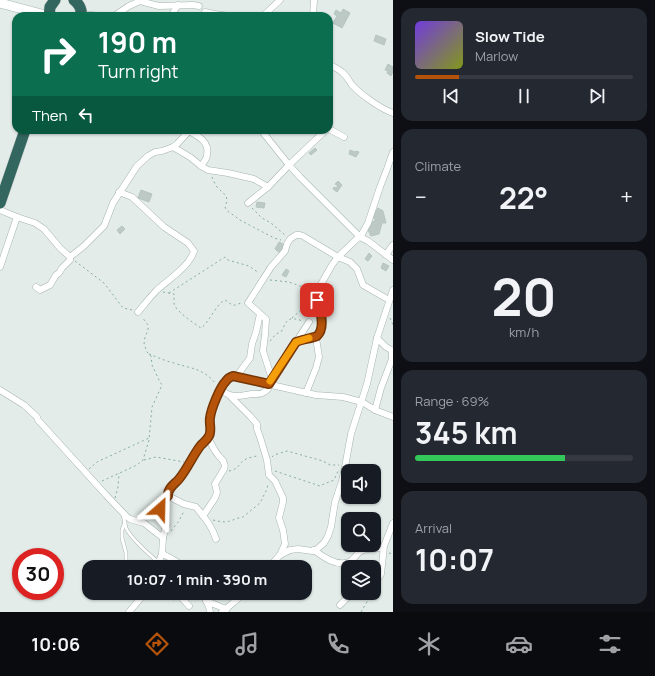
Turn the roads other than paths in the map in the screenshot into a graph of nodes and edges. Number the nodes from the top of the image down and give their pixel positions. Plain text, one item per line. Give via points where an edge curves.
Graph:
1 (55, 0) edge
2 (74, 0) edge
3 (280, 0) edge
4 (314, 0) edge
5 (0, 3) edge
6 (199, 3) edge
7 (178, 5) junction
8 (34, 12) edge
9 (49, 12) edge
10 (80, 12) edge
11 (120, 12) edge
12 (174, 12) edge
13 (205, 12) edge
14 (267, 12) edge
15 (313, 12) edge
16 (333, 66) edge
17 (393, 113) edge
18 (333, 131) edge
19 (24, 134) edge
20 (185, 134) edge
21 (195, 134) edge
22 (264, 134) edge
23 (322, 134) edge
24 (344, 137) dead end
25 (173, 147) junction
26 (393, 152) edge
27 (289, 165) junction
28 (201, 166) junction
29 (268, 187) junction
30 (119, 192) junction
31 (0, 203) edge
32 (248, 203) road end
33 (0, 210) edge
34 (17, 217) junction
35 (360, 237) junction
36 (393, 245) edge
37 (386, 255) junction
38 (70, 257) junction
39 (338, 257) junction
40 (393, 260) edge
41 (0, 267) edge
42 (36, 288) dead end
43 (393, 290) edge
44 (389, 300) junction
45 (138, 312) road end
46 (260, 314) junction
47 (309, 322) road end
48 (316, 336) junction
49 (377, 338) junction
50 (296, 342) junction
51 (392, 351) edge
52 (236, 377) junction
53 (270, 382) junction
54 (220, 389) junction
55 (0, 390) edge
56 (306, 393) junction
57 (228, 395) junction
58 (362, 402) junction
59 (375, 410) junction
60 (393, 416) edge
61 (208, 437) junction
62 (168, 496) junction
63 (122, 512) junction
64 (204, 517) junction
65 (125, 522) junction
66 (393, 524) edge
67 (163, 538) junction
68 (216, 539) dead end
69 (383, 548) junction
70 (314, 550) junction
71 (162, 554) junction
72 (280, 555) junction
73 (126, 560) edge
74 (154, 560) edge
75 (160, 560) edge
76 (174, 560) edge
77 (275, 560) edge
78 (381, 574) edge
79 (139, 600) edge
80 (183, 600) edge
81 (236, 600) edge
82 (345, 600) edge
83 (206, 601) joint
84 (340, 605) dead end
85 (189, 606) dead end
86 (225, 610) edge
87 (129, 612) edge
88 (210, 612) edge

1 - 9 highway
2 - 10 highway
3 - 14 street
4 - 15 street
5 - 8 main road
6 - 7 street
6 - 13 street
7 - 11 street via 157,6 140,1
7 - 12 street
16 - 17 street via 343,72 359,91
18 - 24 street
19 - 31 highway
20 - 25 street
21 - 28 street via 207,147 207,156
22 - 27 street
23 - 27 street
25 - 28 street
25 - 30 street via 148,156 137,166
26 - 35 street via 368,223
27 - 29 street
27 - 35 street
28 - 29 street via 208,170 254,179
29 - 32 street
30 - 38 street via 104,226
30 - 45 street via 132,197 164,227 188,243 194,252 180,270 157,290
33 - 34 street
34 - 38 street via 44,229
34 - 41 street
35 - 37 street
35 - 39 street
36 - 37 street
37 - 40 street
38 - 42 street via 50,285 40,290
39 - 44 street via 356,268 363,285
39 - 46 street via 303,236 296,235 288,242 282,255 252,297 249,304
39 - 48 street via 318,293 317,300 322,317 320,331
43 - 44 street
44 - 49 street
46 - 52 street via 250,358
46 - 53 street via 266,319 263,353
47 - 50 street
48 - 50 street
48 - 56 street via 319,357
49 - 51 street
49 - 58 street
50 - 53 street
51 - 59 street via 392,359
52 - 53 street
52 - 54 street via 231,377
53 - 56 street
53 - 57 street via 262,394
54 - 57 street
54 - 61 street via 211,413
55 - 63 street via 24,405 37,417
56 - 58 street
57 - 72 street via 257,424 269,470 283,499 280,518 285,544
58 - 59 street
58 - 70 street via 351,434 331,527 324,544
59 - 60 street
61 - 62 street via 170,488
61 - 64 street via 225,466 215,484 215,498
62 - 64 street via 196,507
62 - 67 street via 160,509 166,524
63 - 65 lane
63 - 67 street via 130,519 144,523
64 - 68 street
65 - 73 lane via 122,534
65 - 74 lane via 132,536
66 - 69 street
67 - 71 street
69 - 70 street via 363,550 346,563 331,561
69 - 78 street
70 - 72 street via 293,549
71 - 75 street
71 - 76 street
72 - 77 street
79 - 87 street
80 - 85 street
81 - 86 street
82 - 84 street
83 - 86 street
83 - 88 street

